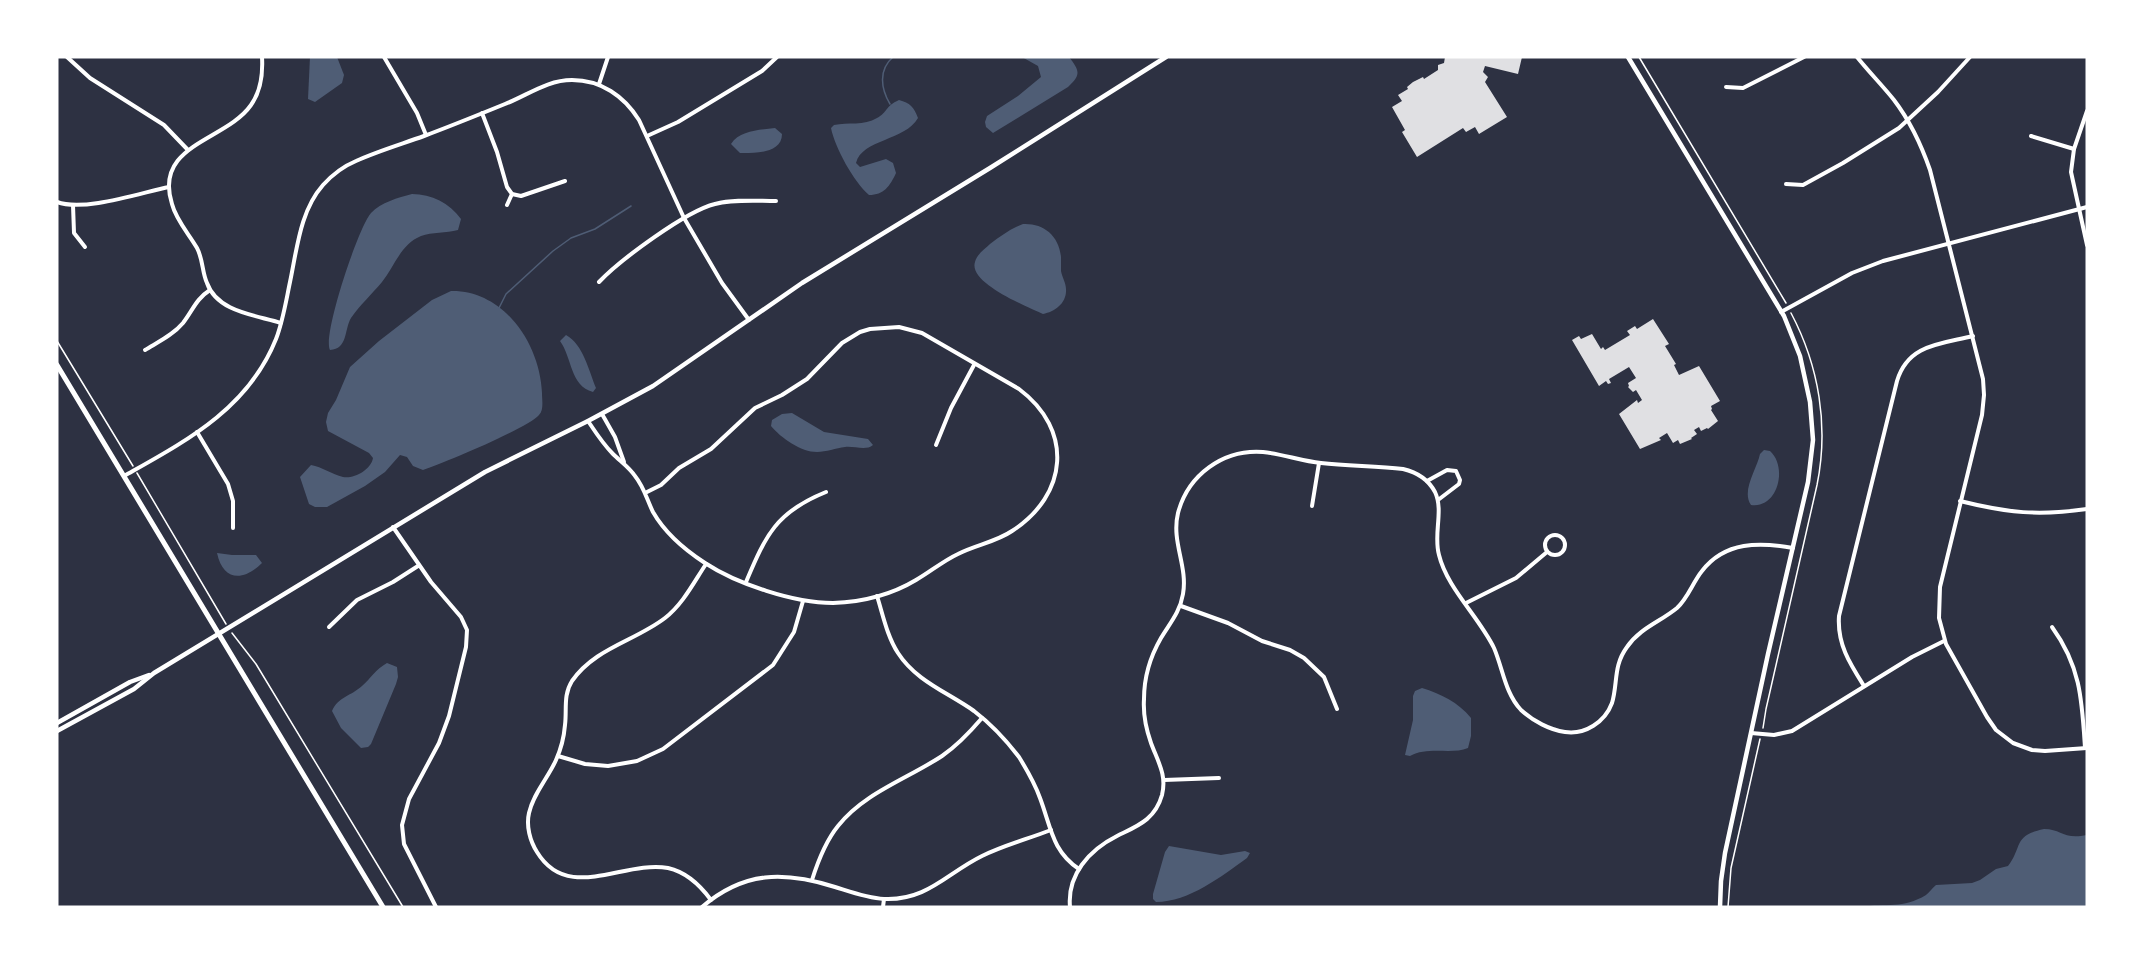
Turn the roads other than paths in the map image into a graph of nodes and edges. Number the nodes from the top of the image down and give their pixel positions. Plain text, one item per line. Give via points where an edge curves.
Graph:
1 (67, 57) edge
2 (262, 57) edge
3 (384, 57) edge
4 (608, 57) edge
5 (777, 57) edge
6 (1166, 57) edge
7 (1628, 57) edge
8 (1804, 57) edge
9 (1857, 57) edge
10 (1970, 57) edge
11 (599, 84) junction
12 (1726, 87) dead end
13 (2087, 111) edge
14 (482, 113) junction
15 (1908, 121) junction
16 (426, 135) junction
17 (647, 136) junction
18 (2031, 136) dead end
19 (2074, 149) junction
20 (188, 150) junction
21 (565, 181) dead end
22 (1786, 184) dead end
23 (169, 187) junction
24 (512, 194) junction
25 (776, 201) dead end
26 (57, 202) edge
27 (507, 204) dead end
28 (73, 205) junction
29 (2087, 207) edge
30 (2078, 210) junction
31 (684, 218) junction
32 (1949, 243) junction
33 (2087, 245) edge
34 (85, 247) dead end
35 (599, 282) dead end
36 (210, 290) junction
37 (1781, 312) junction
38 (749, 321) junction
39 (281, 323) junction
40 (1973, 336) junction
41 (145, 350) dead end
42 (57, 365) edge
43 (974, 365) junction
44 (602, 414) junction
45 (588, 421) junction
46 (197, 432) junction
47 (936, 445) dead end
48 (624, 463) junction
49 (1319, 463) junction
50 (124, 477) junction
51 (1427, 481) junction
52 (826, 492) dead end
53 (645, 493) junction
54 (1438, 500) junction
55 (1960, 501) junction
56 (1312, 506) dead end
57 (2087, 509) edge
58 (392, 527) junction
59 (234, 528) dead end
60 (1793, 548) junction
61 (1547, 552) junction
62 (706, 564) junction
63 (418, 566) junction
64 (746, 582) junction
65 (877, 596) junction
66 (803, 600) junction
67 (1466, 603) junction
68 (1181, 606) junction
69 (329, 627) dead end
70 (2052, 627) dead end
71 (218, 634) junction
72 (1944, 641) junction
73 (154, 673) junction
74 (1864, 686) junction
75 (1337, 709) dead end
76 (982, 718) junction
77 (57, 723) edge
78 (57, 731) edge
79 (1751, 733) junction
80 (2086, 748) edge
81 (558, 756) junction
82 (1218, 778) dead end
83 (1164, 780) junction
84 (1051, 830) junction
85 (1079, 869) junction
86 (812, 880) junction
87 (884, 899) junction
88 (711, 900) junction
89 (383, 907) edge
90 (436, 907) edge
91 (702, 907) edge
92 (883, 907) edge
93 (1070, 907) edge
94 (1720, 907) edge

1 - 20 street via 90,78 164,125
2 - 20 street via 260,89 251,106 237,120
3 - 16 street
4 - 11 street
5 - 17 street via 762,71 678,122
6 - 38 street via 802,283
7 - 37 street
8 - 12 street via 1743,88
9 - 15 street
10 - 15 street
11 - 14 street via 555,82
11 - 17 street via 626,101
13 - 19 street
14 - 16 street
14 - 24 street
15 - 22 street via 1803,185
15 - 32 street via 1930,170
16 - 39 street via 355,161 323,184 303,221
17 - 31 street
18 - 19 street
19 - 30 street via 2071,172
20 - 23 street via 175,165
21 - 24 street via 521,196
23 - 28 street
23 - 36 street via 172,206 199,253
24 - 27 street
25 - 31 street via 716,203
26 - 28 street
28 - 34 street via 74,233
29 - 30 street
30 - 32 street
30 - 33 street
31 - 35 street
31 - 38 street
32 - 37 street via 1863,269
32 - 40 street
36 - 39 street via 226,306
36 - 41 street via 198,299 175,331
37 - 60 street via 1803,366 1812,423 1809,476
38 - 44 street via 653,386
39 - 46 street via 252,382 223,414
40 - 55 street via 1983,375 1984,403
40 - 74 street via 1919,350 1898,377 1839,614 1843,649
42 - 50 main road
43 - 47 street
43 - 53 street via 931,337 910,329 889,327 860,332 836,348 799,386 755,408 711,449
43 - 65 street via 1019,389 1041,408 1057,444 1055,480 1038,509 1010,533 960,553 907,585
44 - 45 street
44 - 48 street
45 - 48 street via 607,448
45 - 58 street via 485,472
46 - 50 street
46 - 59 street via 228,484
48 - 53 street
49 - 51 street via 1403,469
49 - 56 street
49 - 68 street via 1255,452 1228,457 1200,475 1187,491 1176,525 1184,575
50 - 71 main road
51 - 54 street
51 - 54 street via 1447,470 1456,471 1459,484
52 - 64 street via 780,519
53 - 62 street via 662,525
54 - 67 street via 1439,556
55 - 57 street via 2030,514
55 - 72 street via 1939,591
58 - 63 street
58 - 71 street
60 - 67 street via 1751,543 1733,548 1707,564 1676,609 1640,632 1627,647 1617,666 1612,702 1599,722 1573,733 1554,729 1521,710 1493,647
60 - 79 street
61 - 61 street via 1554,555 1563,551 1562,538 1547,538
61 - 67 street via 1516,578
62 - 64 street
62 - 81 street via 667,616 602,653 574,679 566,695 564,734
63 - 69 street via 357,600
63 - 90 street via 461,617 468,638 444,729 409,799 402,825 404,844
64 - 66 street
65 - 66 street via 833,603
65 - 76 street via 891,640 910,668
66 - 81 street via 794,632 773,665 663,749 637,761 608,766
68 - 75 street via 1305,658 1324,677
68 - 83 street via 1152,655 1144,690 1146,723
70 - 80 street via 2079,681
71 - 73 street
71 - 89 main road
72 - 74 street
72 - 80 street via 1986,717 2005,738 2040,751
73 - 77 street
73 - 78 street via 134,689
74 - 79 street via 1789,732
76 - 84 street via 1023,764
76 - 86 street via 946,753 850,813 827,842
79 - 94 street via 1723,865
81 - 88 street via 529,813 532,843 541,858 558,872 579,878 650,867 671,869 697,883
82 - 83 street
83 - 85 street via 1162,796 1149,819 1100,847
84 - 85 street via 1061,853
84 - 87 street via 979,857 924,892
85 - 93 street via 1070,888
86 - 87 street
86 - 88 street via 782,876 756,879 733,886
87 - 92 street
88 - 91 street

